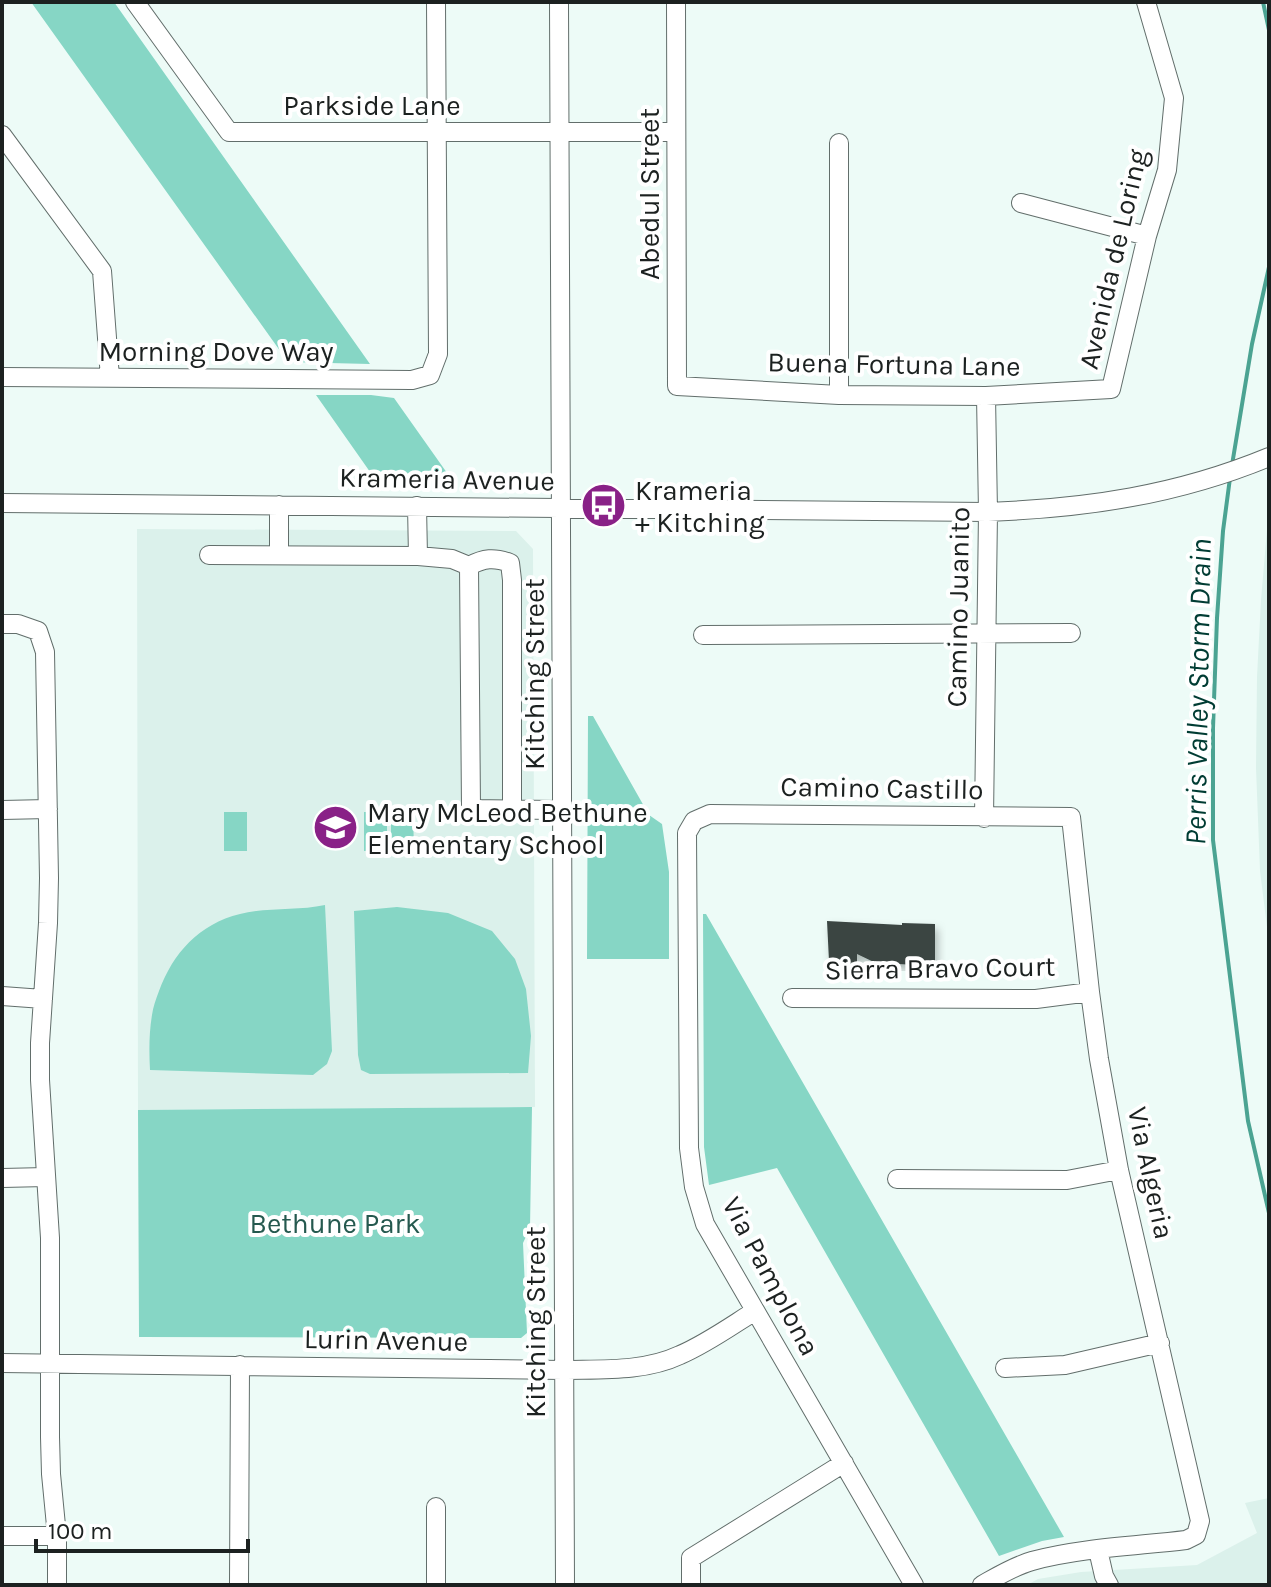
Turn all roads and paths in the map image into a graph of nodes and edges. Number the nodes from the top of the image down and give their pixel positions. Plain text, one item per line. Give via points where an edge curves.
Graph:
1 (135, 2) edge
2 (436, 2) edge
3 (559, 2) edge
4 (676, 2) edge
5 (1146, 2) edge
6 (559, 132) junction
7 (676, 132) junction
8 (437, 133) junction
9 (2, 135) edge
10 (839, 143) dead end
11 (1021, 203) dead end
12 (1147, 236) junction
13 (2, 377) edge
14 (110, 378) junction
15 (677, 386) joint
16 (1111, 389) joint
17 (839, 395) junction
18 (986, 396) junction
19 (1266, 458) edge
20 (2, 503) edge
21 (279, 505) junction
22 (417, 506) junction
23 (561, 508) junction
24 (988, 512) junction
25 (209, 555) dead end
26 (279, 555) junction
27 (418, 556) junction
28 (469, 566) junction
29 (2, 624) edge
30 (986, 633) junction
31 (1071, 633) dead end
32 (703, 635) dead end
33 (48, 809) junction
34 (2, 810) edge
35 (512, 810) junction
36 (562, 810) junction
37 (1071, 817) joint
38 (984, 818) junction
39 (694, 821) joint
40 (1090, 992) junction
41 (2, 996) edge
42 (792, 998) dead end
43 (43, 999) junction
44 (1119, 1170) junction
45 (46, 1177) junction
46 (2, 1178) edge
47 (897, 1179) dead end
48 (755, 1311) junction
49 (1160, 1343) junction
50 (2, 1363) edge
51 (50, 1364) junction
52 (240, 1365) junction
53 (1005, 1368) dead end
54 (563, 1370) junction
55 (844, 1463) junction
56 (436, 1507) dead end
57 (2, 1536) edge
58 (57, 1536) junction
59 (1098, 1550) junction
60 (1106, 1580) edge
61 (57, 1585) edge
62 (239, 1585) edge
63 (436, 1585) edge
64 (565, 1585) edge
65 (691, 1585) edge
66 (914, 1585) edge
67 (982, 1585) edge
68 (1087, 1585) edge

1 - 8 street, Parkside Lane via 229,132
2 - 8 street
3 - 6 street, Kitching Street
4 - 7 street, Abedul Street
5 - 12 street, Avenida de Loring via 1174,98 1167,170
6 - 7 street, Parkside Lane
6 - 8 street, Parkside Lane
6 - 23 street, Kitching Street
7 - 15 street, Abedul Street
8 - 14 street, Morning Dove Way via 438,354 430,375 412,380
9 - 14 street via 102,271
10 - 17 street
11 - 12 street
12 - 16 street, Avenida de Loring
13 - 14 street, Morning Dove Way
15 - 17 street, Buena Fortuna Lane
16 - 18 street, Buena Fortuna Lane
17 - 18 street, Buena Fortuna Lane
18 - 24 street, Camino Juanito
19 - 24 street, Krameria Avenue via 1195,483 1103,503
20 - 21 street, Krameria Avenue
21 - 22 street, Krameria Avenue
21 - 26 street
22 - 23 street, Krameria Avenue
22 - 27 street
23 - 24 street, Krameria Avenue
23 - 36 street, Kitching Street
24 - 30 street, Camino Juanito
25 - 26 street
26 - 27 street
27 - 28 street
28 - 35 street via 471,809
28 - 35 street via 481,559 510,563
29 - 33 street via 38,631 45,652
30 - 31 street
30 - 32 street
30 - 38 street, Camino Juanito
33 - 34 street
33 - 43 street
35 - 36 street
36 - 54 street, Kitching Street
37 - 38 street, Camino Castillo
37 - 40 street, Via Algeria
38 - 39 street, Camino Castillo via 710,814
39 - 48 street, Via Pamplona via 687,833 689,1148 705,1224
40 - 42 street, Sierra Bravo Court via 1036,999
40 - 44 street, Via Algeria
41 - 43 street
43 - 45 street via 40,1080
44 - 47 street via 1067,1180
44 - 49 street, Via Algeria
45 - 46 street
45 - 51 street
48 - 54 street, Lurin Avenue via 678,1357 617,1369
48 - 55 street, Via Pamplona
49 - 53 street via 1065,1365
49 - 59 street, Via Algeria via 1200,1521 1196,1535
50 - 51 street, Lurin Avenue
51 - 52 street, Lurin Avenue
51 - 58 street
52 - 54 street, Lurin Avenue
52 - 62 street
54 - 64 street, Kitching Street
55 - 65 street via 691,1558
55 - 66 street, Via Pamplona
56 - 63 street
57 - 58 street
58 - 61 street
59 - 60 street
59 - 67 street via 1031,1561
60 - 68 street

